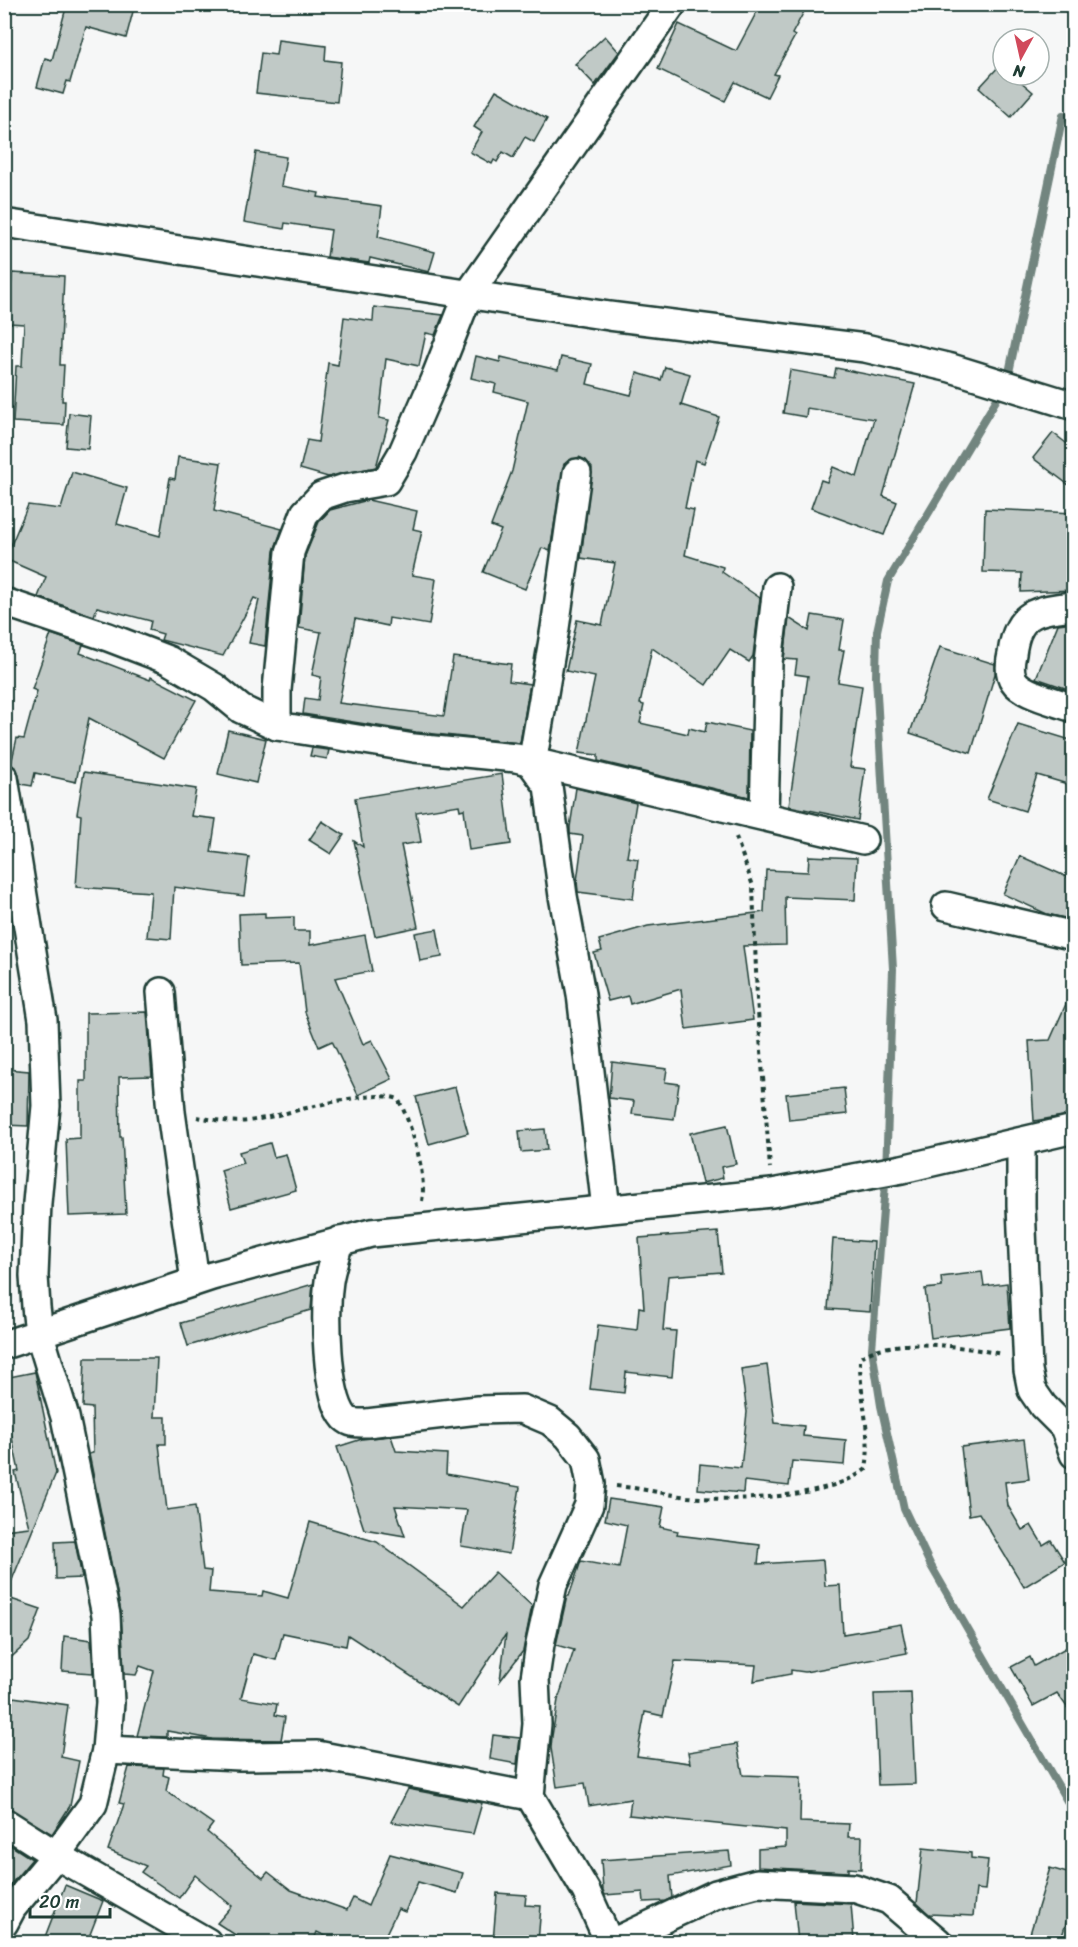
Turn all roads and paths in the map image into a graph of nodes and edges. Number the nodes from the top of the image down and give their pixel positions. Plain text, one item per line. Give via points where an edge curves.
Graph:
1 (672, 4) edge
2 (4, 223) edge
3 (468, 295) junction
4 (1074, 406) edge
5 (577, 473) dead end
6 (777, 587) dead end
7 (4, 602) edge
8 (1074, 606) edge
9 (1074, 708) edge
10 (277, 726) junction
11 (532, 764) junction
12 (4, 778) edge
13 (722, 806) junction
14 (764, 816) junction
15 (863, 840) dead end
16 (946, 906) dead end
17 (1074, 936) edge
18 (161, 992) dead end
19 (171, 1112) junction
20 (1074, 1129) edge
21 (1021, 1142) junction
22 (772, 1193) junction
23 (606, 1209) junction
24 (410, 1229) junction
25 (339, 1241) junction
26 (195, 1281) junction
27 (39, 1332) junction
28 (4, 1345) edge
29 (1028, 1359) junction
30 (1074, 1454) edge
31 (591, 1484) junction
32 (106, 1750) junction
33 (530, 1796) junction
34 (4, 1822) edge
35 (56, 1855) junction
36 (4, 1923) edge
37 (207, 1942) edge
38 (609, 1942) edge
39 (614, 1942) edge
40 (938, 1942) edge

1 - 3 street
2 - 3 street
3 - 4 street via 866,348 979,376
3 - 10 street via 403,452 386,481 321,496 305,513 290,552
5 - 11 street
6 - 14 street via 768,663
7 - 10 street via 168,660 241,708
8 - 9 street via 1037,610 1018,627 1010,665 1013,681 1023,689
10 - 11 street via 414,748 516,758
11 - 13 street
11 - 23 street via 548,786 581,994
12 - 27 street via 43,1020 46,1106 34,1276
13 - 14 street
13 - 22 path via 753,886 756,999
14 - 15 street
16 - 17 street
18 - 19 street
19 - 24 path via 245,1121 365,1096 388,1095 398,1099 406,1115 423,1196
19 - 26 street
20 - 21 street
21 - 22 street
21 - 29 street
22 - 23 street
23 - 24 street
24 - 25 street
25 - 26 street
25 - 31 street via 326,1310 334,1392 345,1419 367,1423 522,1409 550,1421 568,1436 585,1459
26 - 27 street
27 - 28 street
27 - 32 street via 65,1417 106,1615 110,1703
29 - 30 street via 1032,1390 1064,1427
29 - 31 path via 965,1347 872,1349 860,1358 866,1468 854,1478 826,1488 766,1497 690,1497
31 - 33 street via 589,1505 553,1585 540,1644
32 - 33 street via 317,1755
32 - 35 street via 93,1804
33 - 38 street via 586,1891
34 - 35 street
35 - 36 street
35 - 37 street
39 - 40 street via 699,1901 757,1883 854,1888 889,1900

